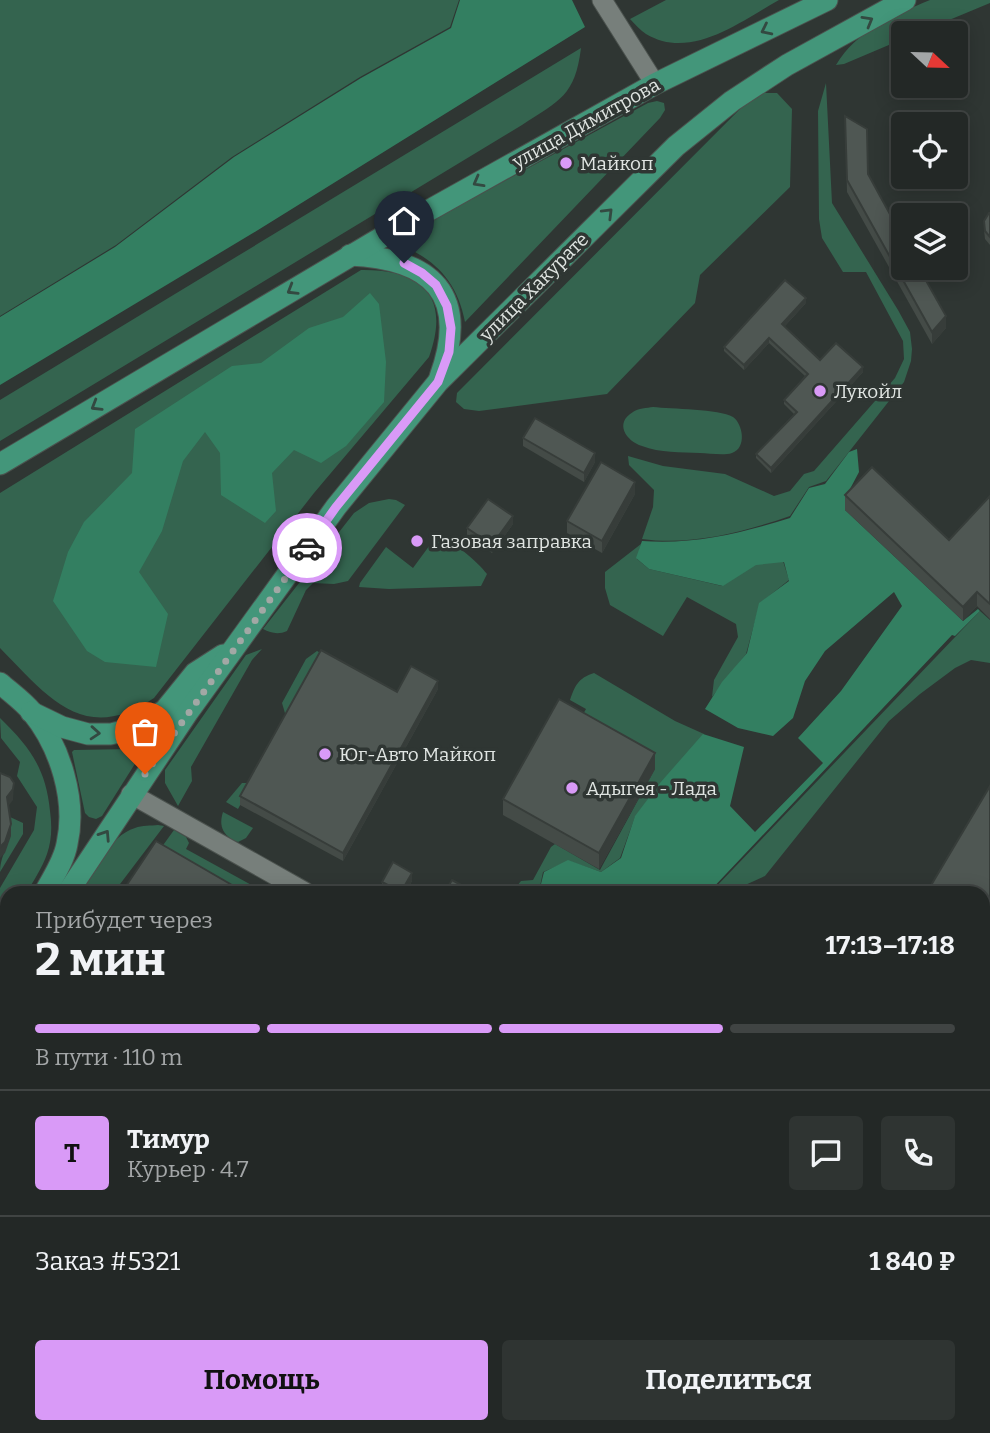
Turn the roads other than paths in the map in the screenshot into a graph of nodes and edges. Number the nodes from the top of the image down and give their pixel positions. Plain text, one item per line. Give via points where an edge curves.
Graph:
1 (602, 0) edge
2 (827, 0) edge
3 (905, 0) edge
4 (655, 83) junction
5 (350, 255) junction
6 (438, 382) junction
7 (0, 464) edge
8 (236, 646) junction
9 (0, 683) edge
10 (31, 712) junction
11 (131, 794) junction
12 (48, 886) edge
13 (72, 886) edge
14 (294, 886) edge

1 - 4 street
2 -> 4 main road, улица Димитрова
6 -> 3 main road, улица Хакурате via 676,146 732,100
4 -> 5 main road, улица Димитрова
5 - 6 main road via 404,263 436,285 451,328 449,352
5 -> 7 main road, улица Димитрова
6 - 8 main road, улица Хакурате via 336,507
10 -> 8 main road via 88,734 140,726 166,710 195,673
8 - 11 main road, улица Хакурате
9 - 10 main road
10 - 12 main road via 51,742 69,798 68,844
13 -> 11 main road, улица Хакурате
11 - 14 street

